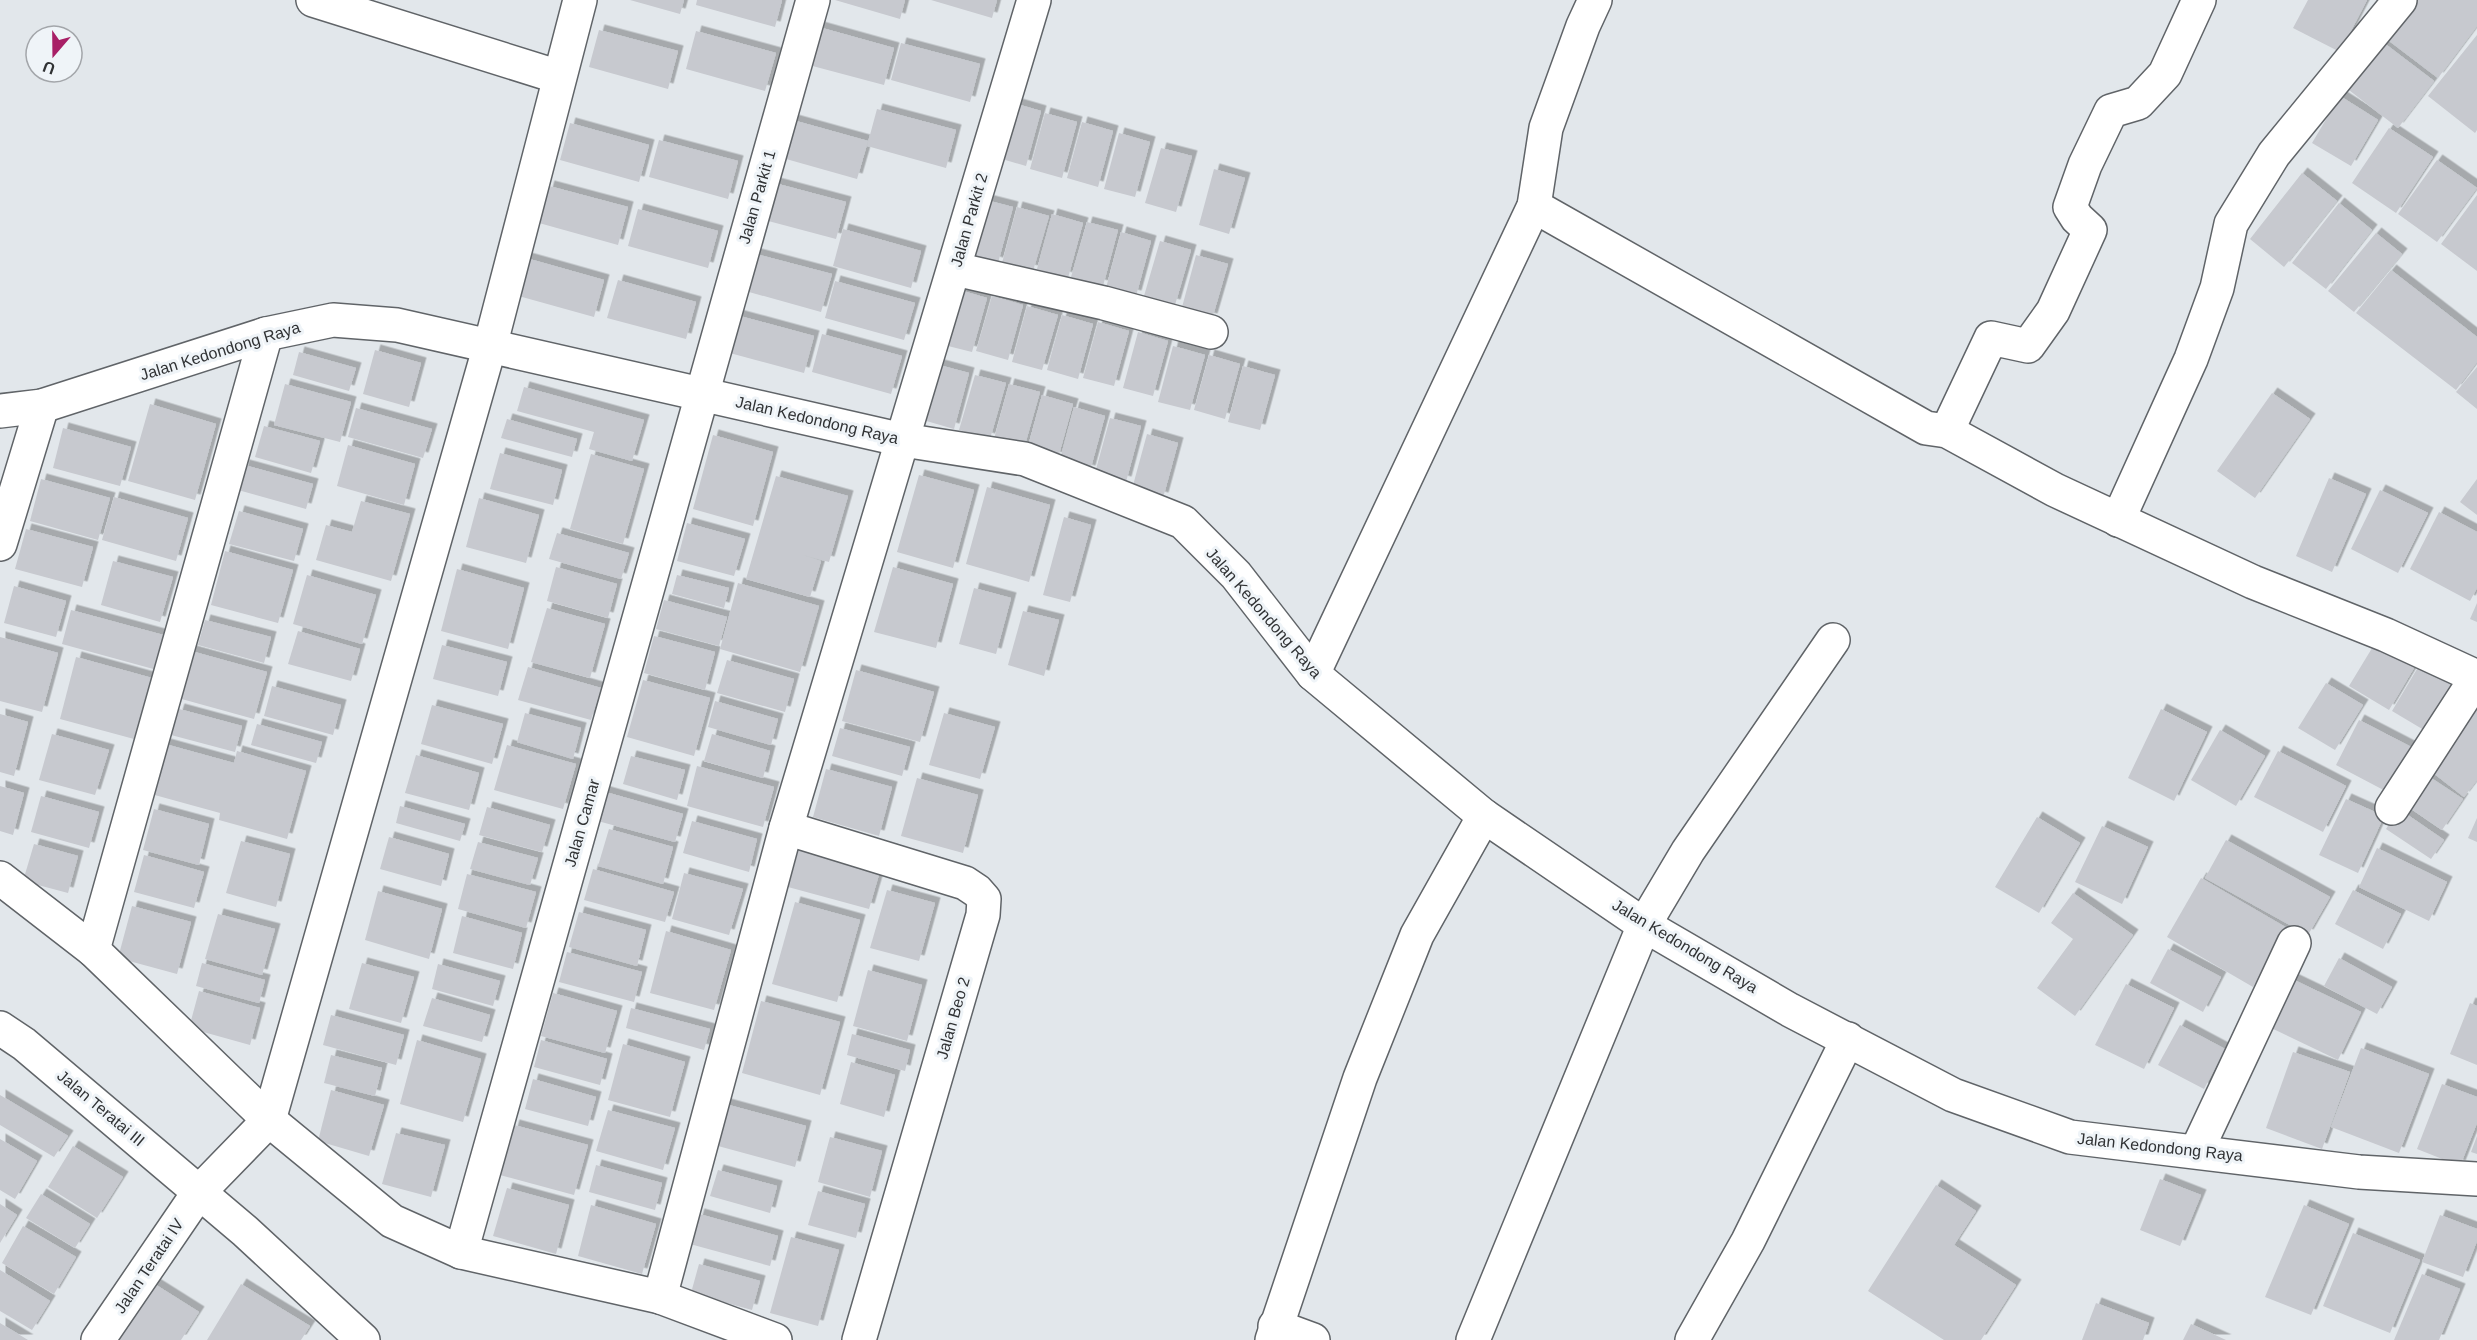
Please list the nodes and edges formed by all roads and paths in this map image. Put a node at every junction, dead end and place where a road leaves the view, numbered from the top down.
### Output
1 (314, 0) edge
2 (580, 0) edge
3 (813, 0) edge
4 (1034, 0) edge
5 (1595, 0) edge
6 (2199, 0) edge
7 (2400, 0) edge
8 (559, 77) junction
9 (1533, 206) junction
10 (955, 269) junction
11 (1211, 332) dead end
12 (266, 334) junction
13 (490, 345) junction
14 (702, 394) junction
15 (42, 406) junction
16 (0, 411) edge
17 (1947, 431) junction
18 (903, 440) junction
19 (2118, 520) junction
20 (0, 544) edge
21 (1833, 640) dead end
22 (1313, 674) junction
23 (2477, 677) edge
24 (2392, 808) dead end
25 (1485, 816) junction
26 (786, 828) junction
27 (0, 878) edge
28 (1644, 926) junction
29 (2294, 943) dead end
30 (93, 950) junction
31 (0, 1028) edge
32 (1848, 1039) junction
33 (269, 1120) junction
34 (2197, 1150) junction
35 (2477, 1179) edge
36 (200, 1192) junction
37 (461, 1252) junction
38 (660, 1297) junction
39 (1274, 1333) edge
40 (358, 1338) edge
41 (98, 1340) edge
42 (775, 1340) edge
43 (859, 1340) edge
44 (1313, 1340) edge
45 (1473, 1340) edge
46 (1692, 1340) edge

1 - 8 street
2 - 8 street
3 - 14 street, Jalan Parkit 1
4 - 10 street, Jalan Parkit 2
5 - 9 street
6 - 17 street
7 - 19 street
8 - 13 street
9 - 17 street
9 - 22 street
10 - 11 street
10 - 18 street, Jalan Parkit 2
12 - 13 street, Jalan Kedondong Raya
12 - 15 street, Jalan Kedondong Raya
12 - 30 street
13 - 14 street, Jalan Kedondong Raya
13 - 33 street
14 - 18 street, Jalan Kedondong Raya
14 - 37 street, Jalan Camar
15 - 16 street, Jalan Kedondong Raya
15 - 20 street
17 - 19 street
18 - 22 street, Jalan Kedondong Raya
18 - 26 street, Jalan Parkit 2
19 - 23 street
21 - 28 street
22 - 25 street, Jalan Kedondong Raya
23 - 24 street
25 - 28 street, Jalan Kedondong Raya
25 - 39 street
26 - 38 street, Jalan Parkit 2
26 - 43 street, Jalan Beo 2
27 - 30 street
28 - 32 street, Jalan Kedondong Raya
28 - 45 street
29 - 34 street
30 - 33 street
31 - 36 street, Jalan Teratai III
32 - 34 street, Jalan Kedondong Raya
32 - 46 street
33 - 36 street, Jalan Teratai IV
33 - 37 street
34 - 35 street, Jalan Kedondong Raya
36 - 40 street, Jalan Teratai III
36 - 41 street, Jalan Teratai IV
37 - 38 street
38 - 42 street
39 - 44 street

